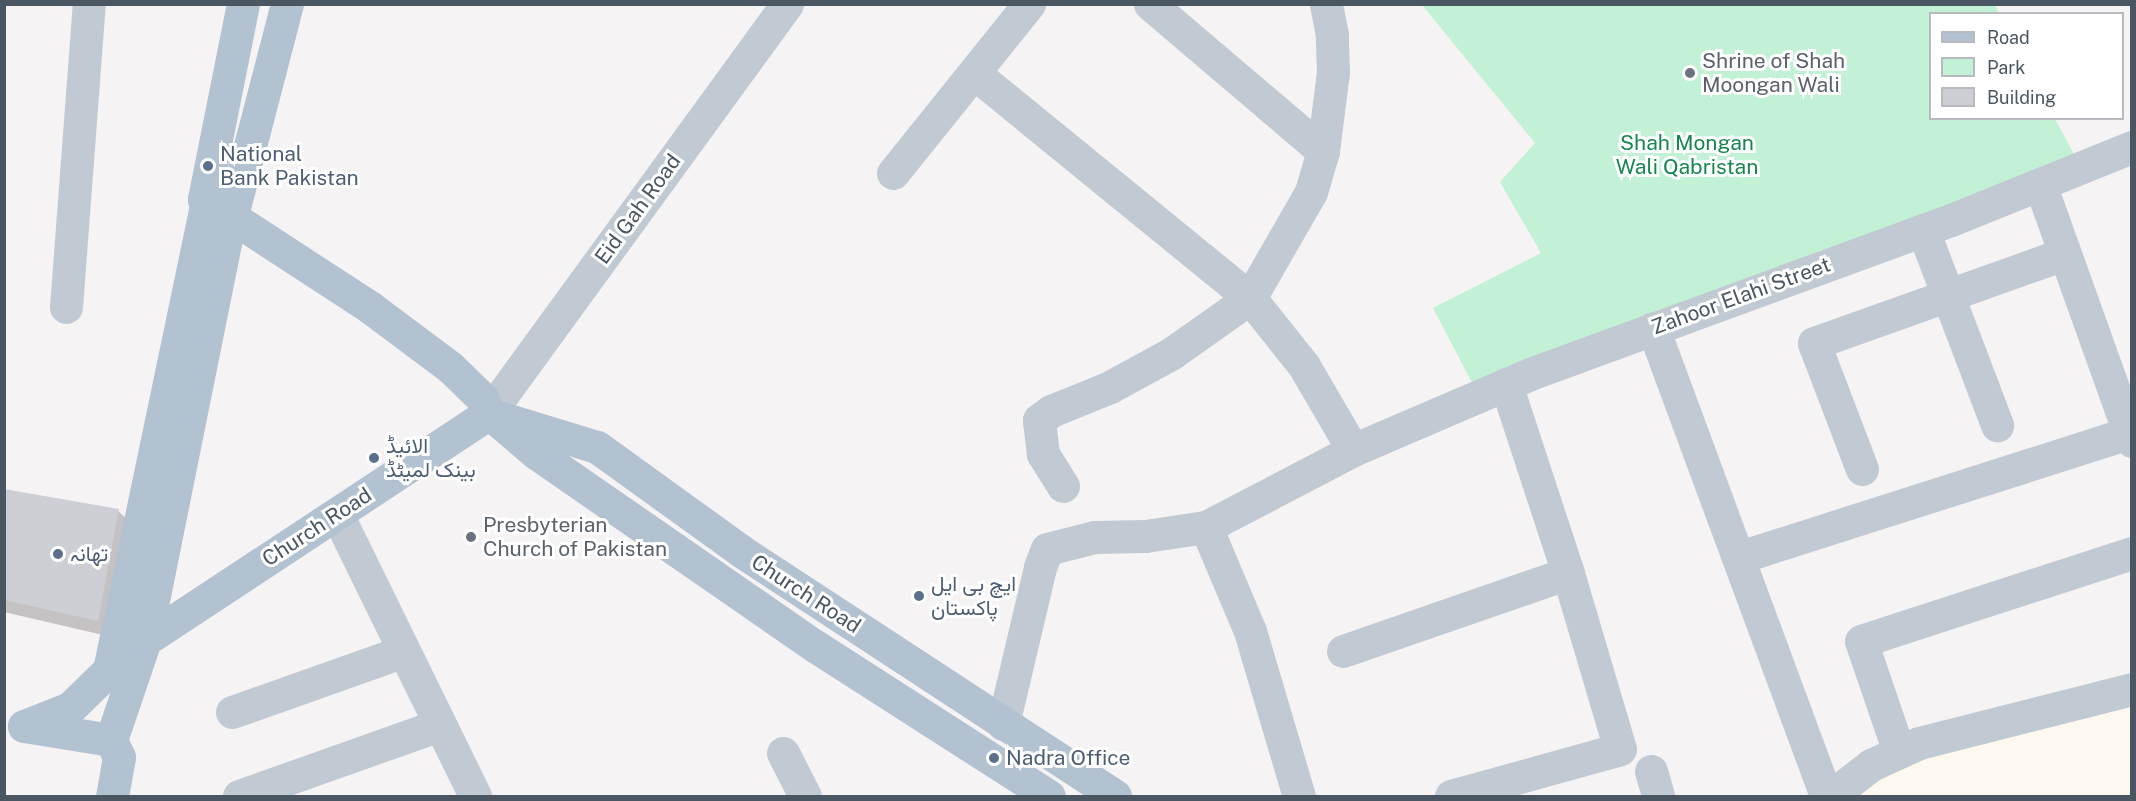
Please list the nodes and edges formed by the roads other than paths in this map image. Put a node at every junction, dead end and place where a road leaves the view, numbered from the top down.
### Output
1 (89, 4) edge
2 (243, 4) edge
3 (287, 4) edge
4 (787, 4) edge
5 (1029, 4) edge
6 (1150, 4) edge
7 (1326, 4) edge
8 (974, 73) junction
9 (2132, 147) edge
10 (1323, 151) junction
11 (892, 173) dead end
12 (2040, 184) junction
13 (204, 199) junction
14 (233, 219) junction
15 (1923, 230) junction
16 (2064, 254) junction
17 (1948, 296) junction
18 (1250, 298) junction
19 (66, 307) dead end
20 (1653, 328) junction
21 (1506, 384) junction
22 (489, 413) junction
23 (1997, 425) dead end
24 (2130, 437) edge
25 (1353, 450) junction
26 (1862, 469) dead end
27 (1063, 486) dead end
28 (337, 514) junction
29 (1206, 527) junction
30 (2132, 553) edge
31 (1740, 557) junction
32 (1568, 573) junction
33 (145, 640) junction
34 (404, 651) junction
35 (1343, 651) dead end
36 (2132, 689) edge
37 (232, 712) dead end
38 (14, 724) edge
39 (1003, 724) junction
40 (440, 725) junction
41 (111, 740) junction
42 (1899, 752) junction
43 (783, 753) dead end
44 (112, 796) edge
45 (239, 796) edge
46 (475, 796) edge
47 (805, 796) edge
48 (1049, 796) edge
49 (1115, 796) edge
50 (1299, 796) edge
51 (1451, 796) edge
52 (1828, 796) edge

1 - 19 street
2 - 13 main road
3 - 14 main road
4 - 22 street, Eid Gah Road
5 - 8 street
6 - 10 street
7 - 10 street
8 - 11 street
8 - 18 street
9 - 12 street, Zahoor Elahi Street
10 - 18 street
12 - 15 street, Zahoor Elahi Street
12 - 16 street
13 - 14 main road, Church Road
13 - 38 main road
14 - 22 main road, Church Road
14 - 33 main road
15 - 17 street
15 - 20 street, Zahoor Elahi Street
16 - 17 street
16 - 24 street
17 - 23 street
17 - 26 street
18 - 25 street
18 - 27 street
20 - 21 street, Zahoor Elahi Street
20 - 31 street
21 - 25 street, Zahoor Elahi Street
21 - 32 street
22 - 28 main road, Church Road
22 - 39 main road, Church Road
22 - 48 main road, Church Road
24 - 31 street
25 - 29 street, Zahoor Elahi Street
28 - 33 main road, Church Road
28 - 34 street
29 - 39 street, Zahoor Elahi Street
29 - 50 street
30 - 42 street
31 - 52 street
32 - 35 street
32 - 51 street
33 - 41 main road
34 - 37 street
34 - 40 street
36 - 42 street
38 - 41 main road
39 - 49 main road, Church Road
40 - 45 street
40 - 46 street
41 - 44 main road
42 - 52 street
43 - 47 street

